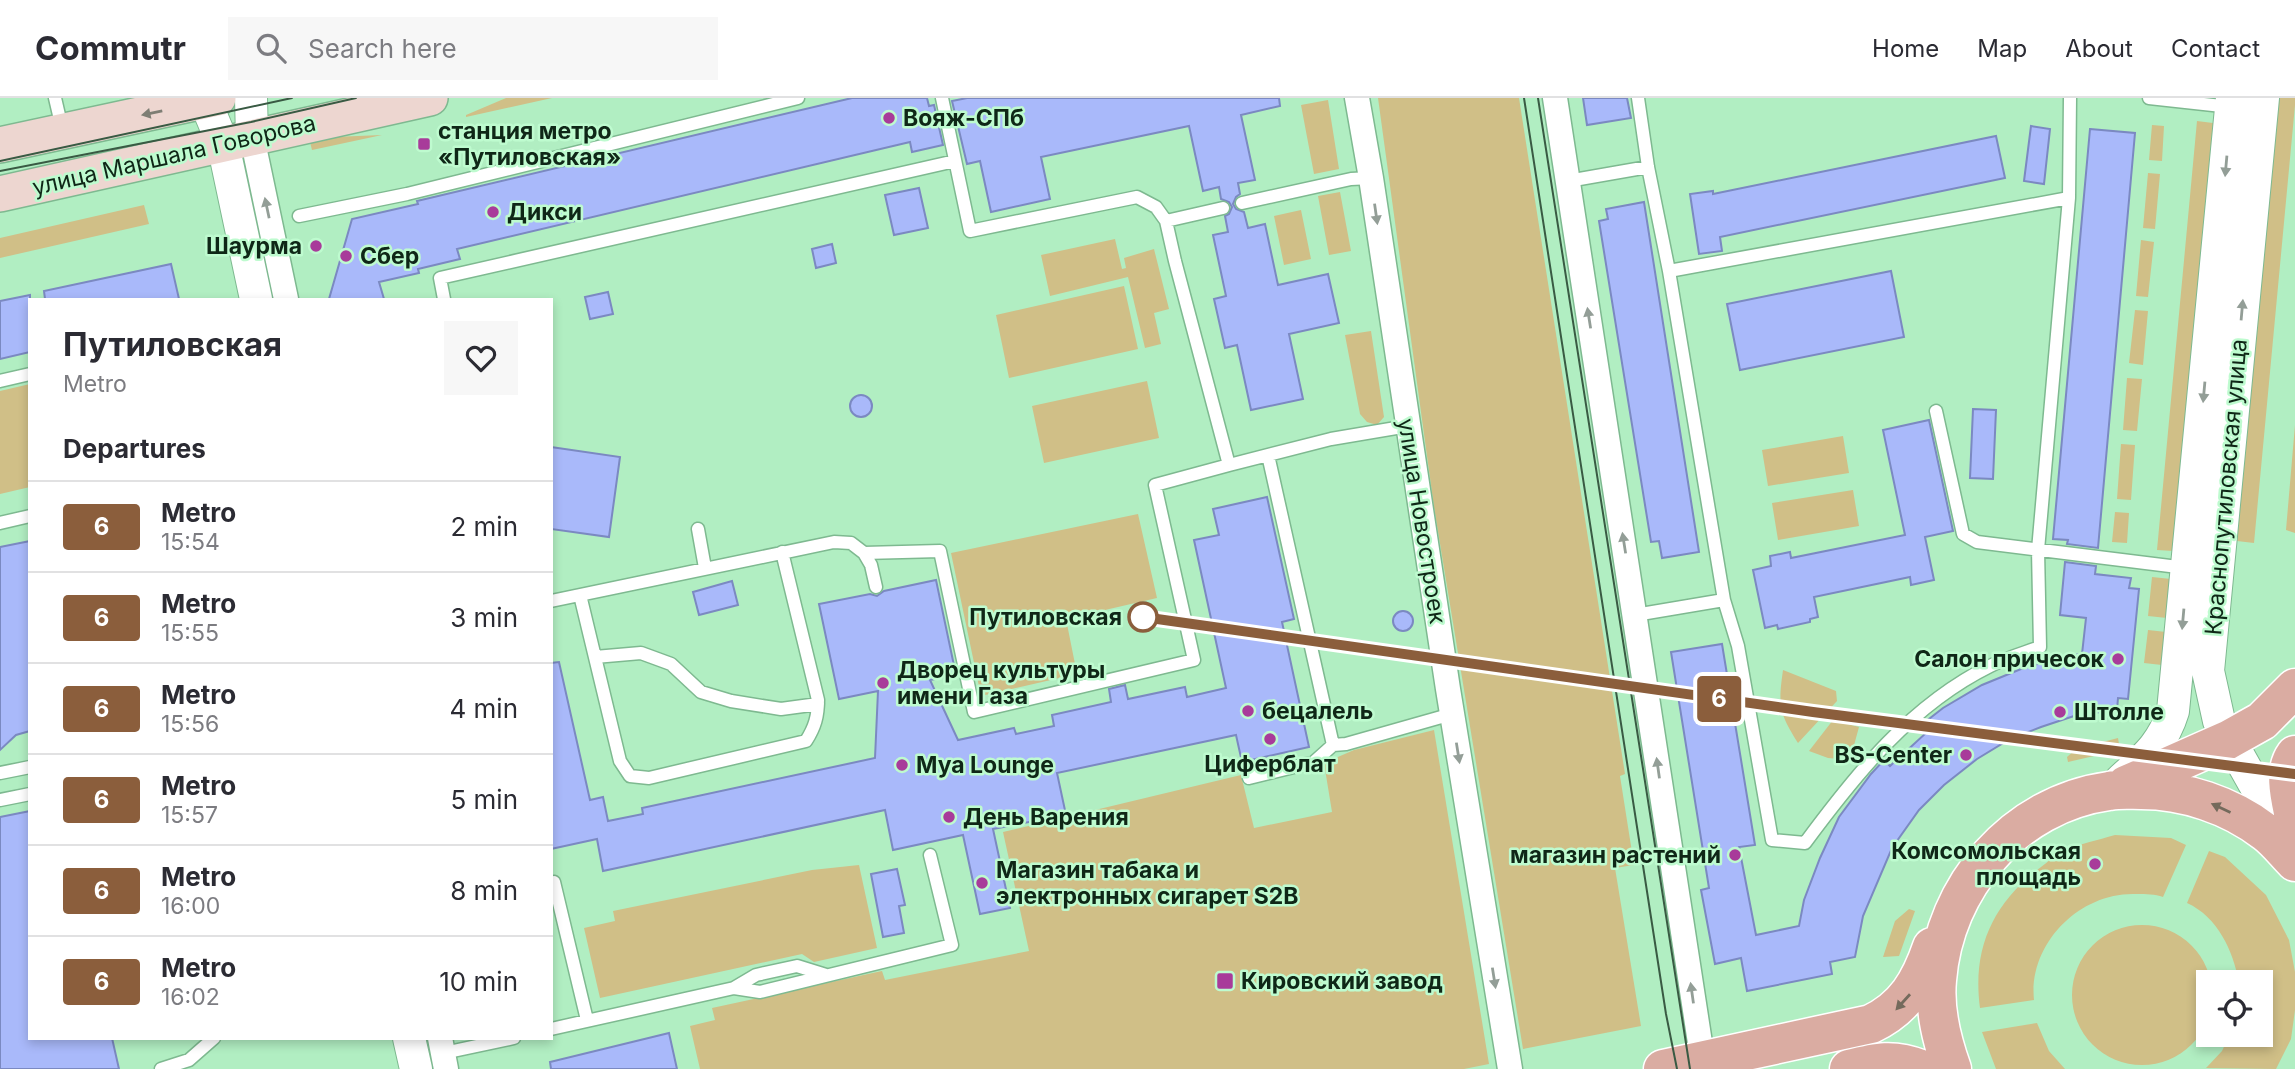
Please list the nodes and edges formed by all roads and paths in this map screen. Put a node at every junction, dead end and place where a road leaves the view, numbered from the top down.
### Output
1 (55, 98) edge
2 (251, 98) edge
3 (430, 98) edge
4 (798, 98) edge
5 (942, 98) edge
6 (1357, 98) edge
7 (1555, 98) edge
8 (1638, 98) edge
9 (2070, 98) edge
10 (2149, 98) edge
11 (2263, 98) edge
12 (210, 99) edge
13 (2232, 103) edge
14 (62, 132) junction
15 (237, 140) junction
16 (0, 145) edge
17 (955, 161) junction
18 (1648, 167) junction
19 (1371, 178) junction
20 (1568, 181) junction
21 (0, 194) edge
22 (2069, 198) junction
23 (1242, 203) dead end
24 (1223, 208) dead end
25 (299, 216) dead end
26 (1167, 221) junction
27 (1669, 271) junction
28 (256, 298) edge
29 (286, 298) edge
30 (444, 298) edge
31 (28, 374) edge
32 (0, 381) edge
33 (1936, 411) dead end
34 (1408, 426) junction
35 (1268, 455) junction
36 (1229, 465) junction
37 (28, 516) edge
38 (0, 523) edge
39 (698, 528) dead end
40 (2038, 550) junction
41 (782, 552) junction
42 (864, 553) junction
43 (705, 568) junction
44 (2187, 569) junction
45 (876, 587) dead end
46 (580, 595) junction
47 (1724, 600) junction
48 (553, 601) edge
49 (1635, 615) junction
50 (595, 657) junction
51 (2295, 688) edge
52 (818, 704) junction
53 (1452, 714) junction
54 (2228, 740) junction
55 (1334, 745) junction
56 (2295, 755) edge
57 (28, 767) edge
58 (0, 773) edge
59 (1249, 778) dead end
60 (2110, 791) junction
61 (28, 794) edge
62 (0, 800) edge
63 (2295, 822) edge
64 (930, 855) dead end
65 (2295, 856) edge
66 (2295, 862) edge
67 (554, 882) dead end
68 (1949, 922) junction
69 (587, 1020) junction
70 (553, 1028) edge
71 (212, 1040) edge
72 (503, 1040) edge
73 (428, 1054) edge
74 (1704, 1065) edge
75 (161, 1069) edge
76 (1510, 1069) edge
77 (1662, 1069) edge
78 (1849, 1069) edge
79 (1921, 1069) edge
80 (1952, 1069) edge

1 - 14 lane
2 - 15 street
3 - 15 main road, улица Маршала Говорова
4 - 25 lane
5 - 17 lane
6 - 19 street, улица Новостроек
7 - 20 street
8 - 18 lane
9 - 22 lane
10 - 13 lane
54 -> 11 street, Краснопутиловская улица
12 -> 14 main road, улица Маршала Говорова
12 - 15 street
13 -> 44 street, Краснопутиловская улица
14 - 16 main road, улица Маршала Говорова
15 - 21 main road, улица Маршала Говорова
15 - 28 street
29 -> 15 street
17 - 26 lane
17 - 30 lane
18 - 20 lane
18 - 27 lane
19 - 23 lane
19 -> 34 street, улица Новостроек
49 -> 20 street
22 - 27 lane
22 - 40 lane
24 - 26 lane
26 - 36 lane
27 - 47 lane
31 - 32 lane
33 - 40 lane
34 - 35 lane
34 - 53 street, улица Новостроек
35 - 36 lane
35 - 55 lane
36 - 42 lane
37 - 38 lane
39 - 43 lane
40 - 44 lane
40 - 47 lane
41 - 42 lane
41 - 43 lane
41 - 52 lane
42 - 45 lane
43 - 46 lane
44 -> 60 street, Краснопутиловская улица
46 - 48 lane
46 - 50 lane
47 - 49 lane
74 -> 49 street
50 - 52 lane
50 - 52 lane
51 - 54 main road
53 - 55 lane
53 -> 76 street, улица Новостроек
54 - 60 main road
54 - 65 street, Краснопутиловская улица
55 - 59 lane
56 - 63 main road
57 - 58 lane
66 -> 60 main road
60 - 68 main road
61 - 62 lane
64 - 69 lane
67 - 69 lane
68 -> 74 main road
68 - 80 main road
69 - 70 lane
71 - 75 lane
72 - 73 lane
74 - 77 main road
78 - 79 main road

